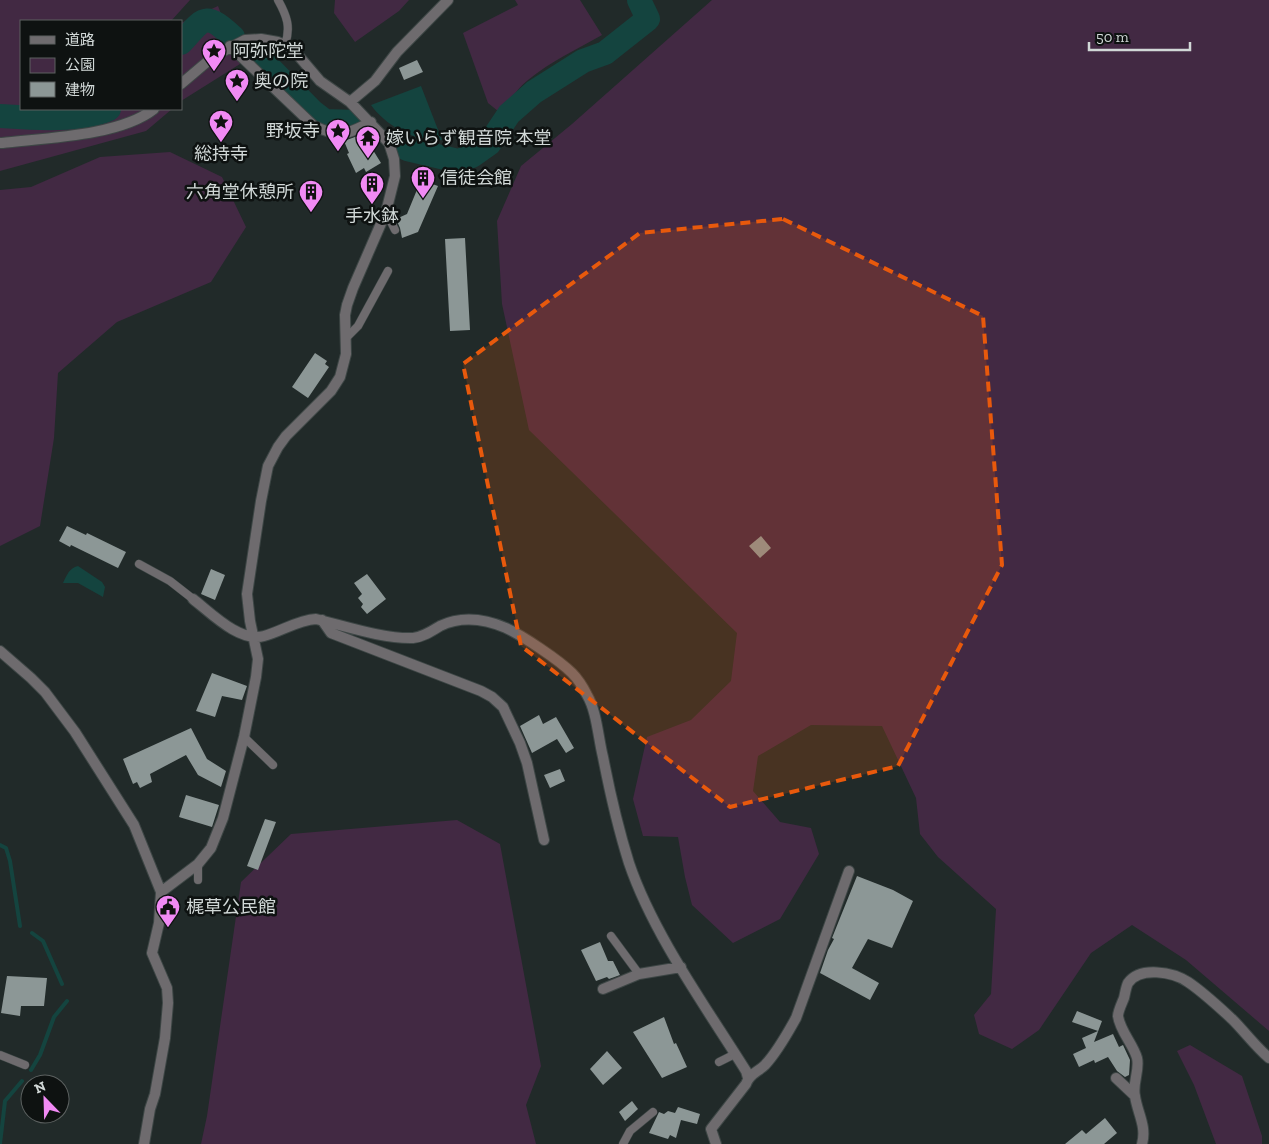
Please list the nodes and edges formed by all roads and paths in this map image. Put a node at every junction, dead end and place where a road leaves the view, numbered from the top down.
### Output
1 (278, 0) edge
2 (448, 0) edge
3 (285, 45) junction
4 (230, 46) junction
5 (182, 83) edge
6 (350, 102) junction
7 (153, 110) edge
8 (371, 122) junction
9 (1, 143) edge
10 (386, 212) junction
11 (395, 230) dead end
12 (388, 271) dead end
13 (347, 337) junction
14 (139, 564) dead end
15 (193, 599) joint
16 (322, 620) junction
17 (253, 638) junction
18 (0, 651) edge
19 (244, 737) junction
20 (273, 765) dead end
21 (544, 840) dead end
22 (198, 864) junction
23 (849, 871) dead end
24 (198, 880) dead end
25 (161, 892) junction
26 (611, 936) dead end
27 (681, 967) junction
28 (639, 974) junction
29 (603, 989) dead end
30 (735, 1054) junction
31 (0, 1055) edge
32 (1269, 1058) edge
33 (719, 1062) dead end
34 (25, 1065) dead end
35 (748, 1078) junction
36 (1116, 1078) dead end
37 (1134, 1094) junction
38 (652, 1112) dead end
39 (144, 1144) edge
40 (623, 1144) edge
41 (716, 1144) edge
42 (1142, 1144) edge

1 - 3 lane
2 - 6 street
3 - 4 street
3 - 6 street
4 - 5 street
4 - 8 street
6 - 8 street
7 - 9 street
8 - 10 street
10 - 11 lane
10 - 13 street
12 - 13 lane
13 - 17 street
14 - 15 lane
15 - 17 street
16 - 17 street
16 - 21 street
16 - 27 street
17 - 19 street
18 - 25 street
19 - 20 lane
19 - 22 street
22 - 24 lane
22 - 25 street
23 - 35 street
25 - 39 street
26 - 28 lane
27 - 28 street
27 - 30 street
28 - 29 street
30 - 33 lane
30 - 35 street
31 - 34 lane
32 - 37 street
35 - 41 street
36 - 37 street
37 - 42 street
38 - 40 lane

